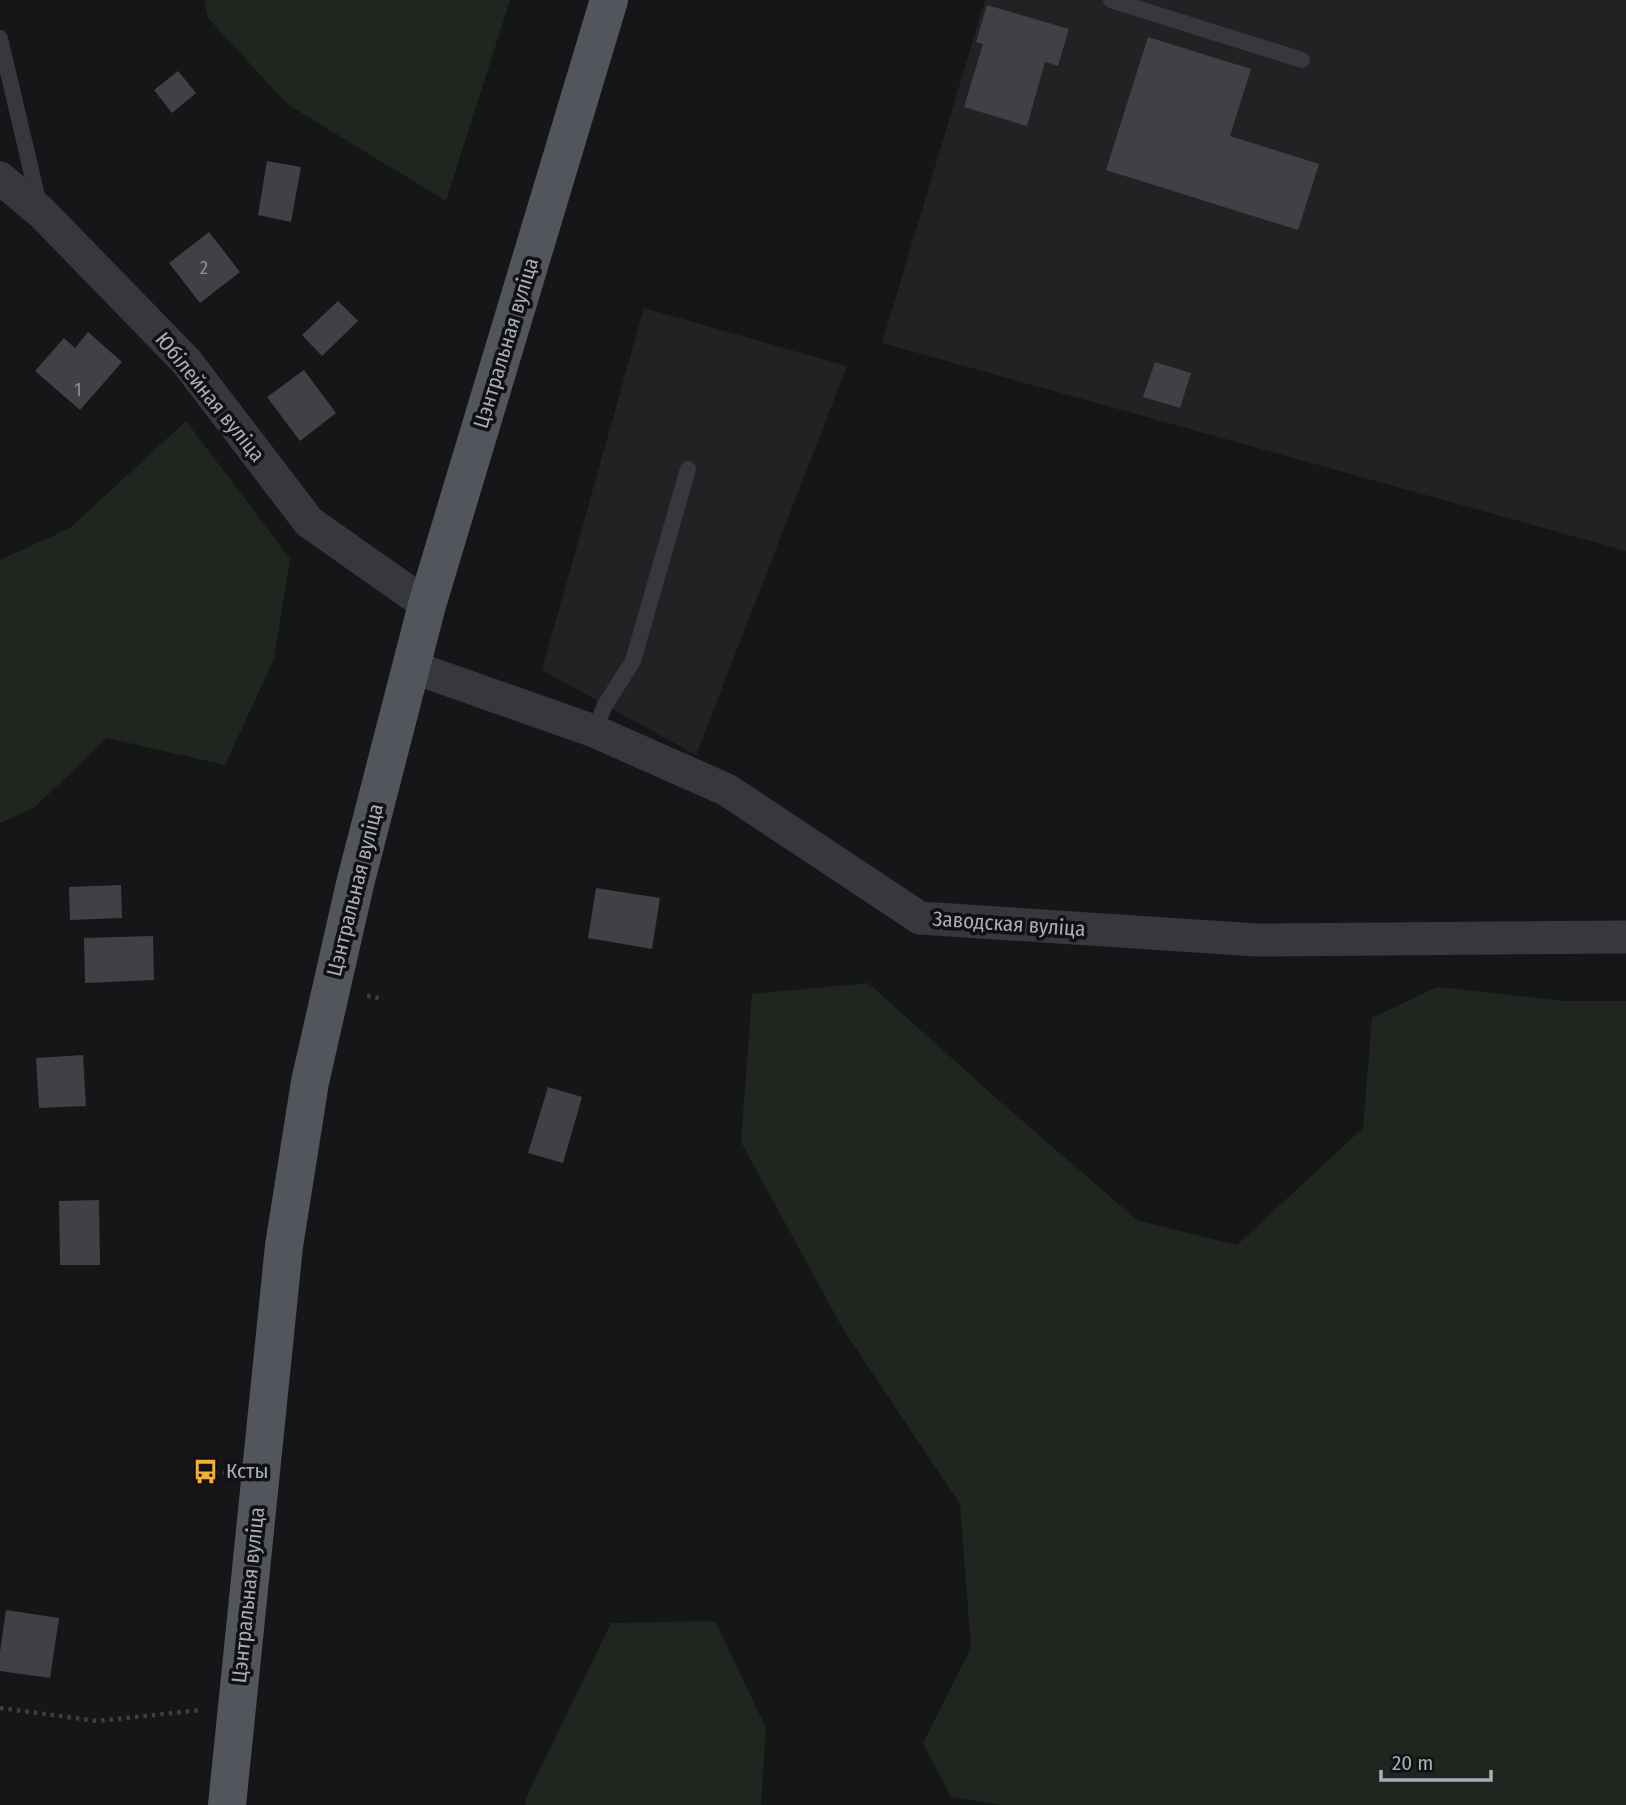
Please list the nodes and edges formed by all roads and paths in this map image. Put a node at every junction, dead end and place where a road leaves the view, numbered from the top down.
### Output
1 (609, 0) edge
2 (1111, 0) edge
3 (0, 38) edge
4 (1301, 60) dead end
5 (0, 178) edge
6 (41, 213) junction
7 (688, 470) dead end
8 (427, 605) junction
9 (412, 667) junction
10 (594, 731) junction
11 (1626, 937) edge
12 (237, 1706) junction
13 (0, 1708) edge
14 (227, 1805) edge

1 - 8 main road, Цэнтральная вуліца
2 - 4 lane
3 - 6 lane
5 - 6 street, Юбілейная вуліца
6 - 8 street, Юбілейная вуліца
7 - 10 lane
8 - 9 main road, Цэнтральная вуліца
9 - 10 street, Заводская вуліца
9 - 12 main road, Цэнтральная вуліца
10 - 11 street, Заводская вуліца
12 - 13 path
12 - 14 main road, Цэнтральная вуліца

